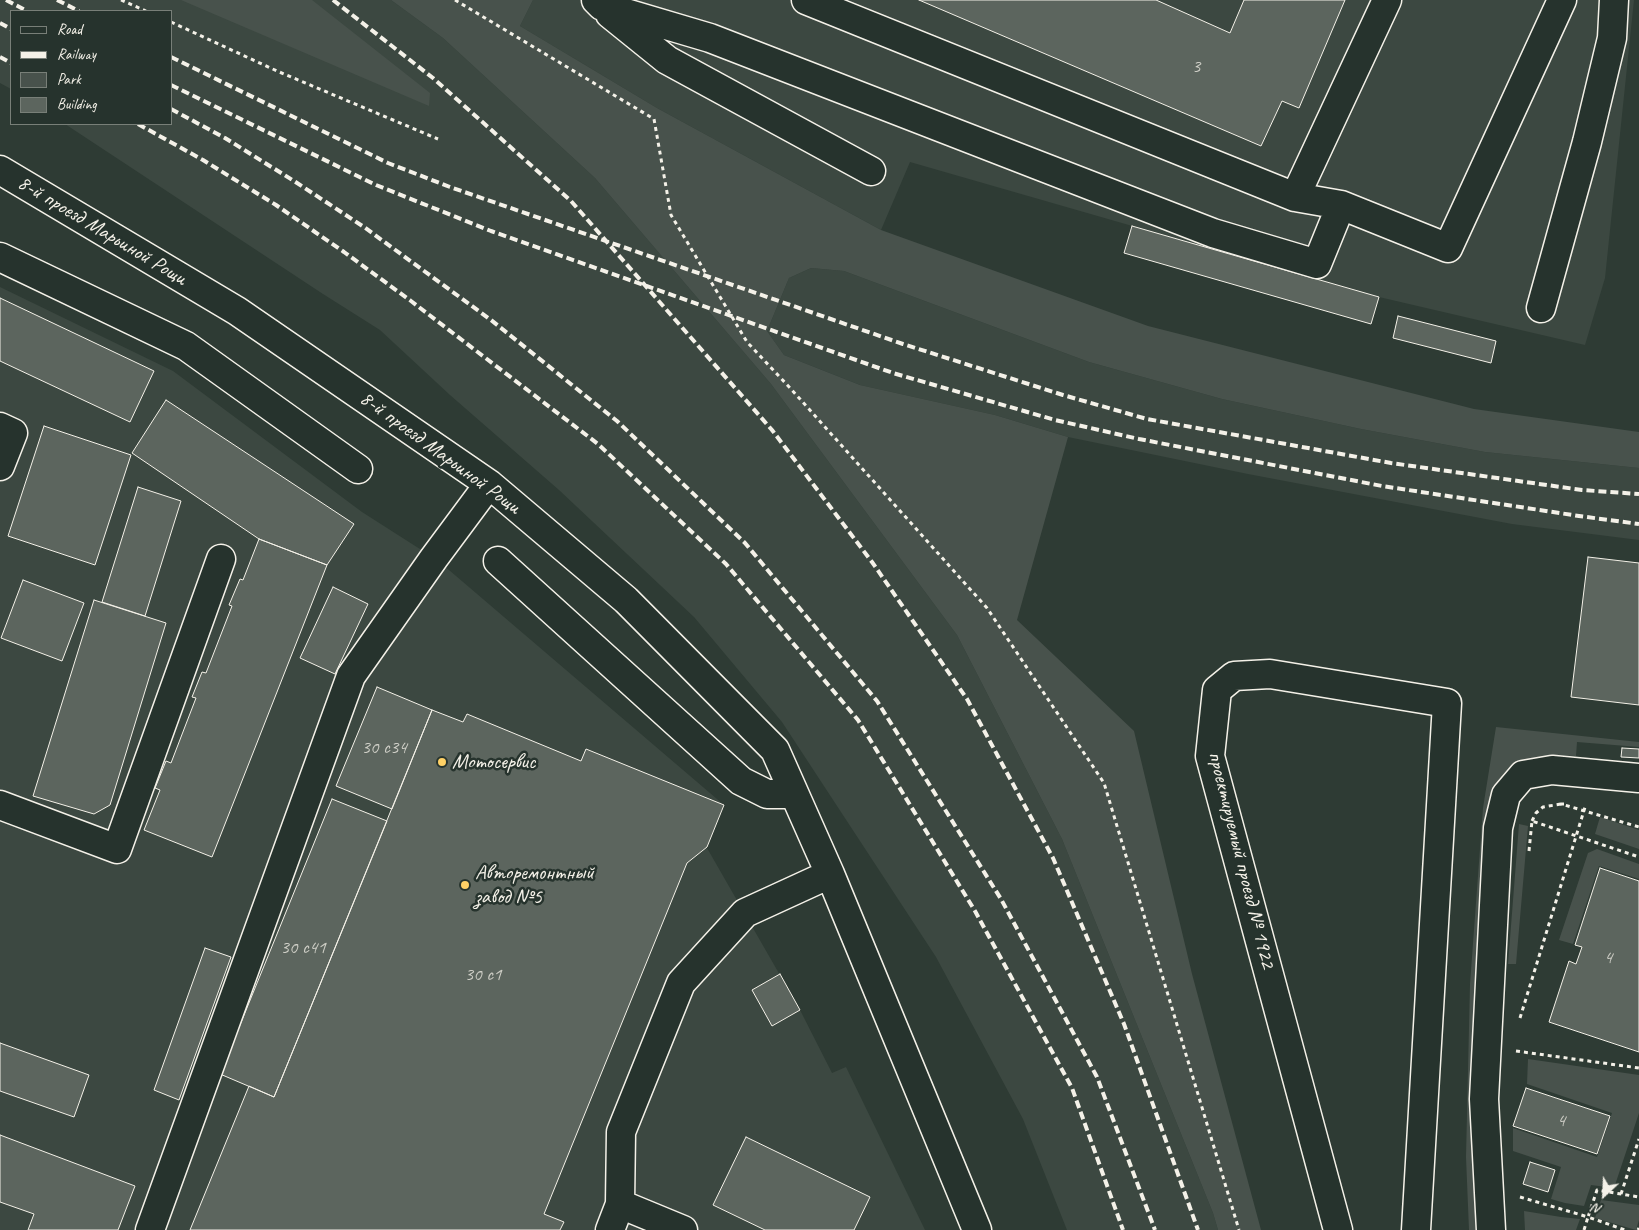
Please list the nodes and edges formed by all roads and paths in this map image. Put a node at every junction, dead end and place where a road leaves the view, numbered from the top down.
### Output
1 (121, 0) edge
2 (455, 0) edge
3 (806, 0) edge
4 (1387, 0) edge
5 (1562, 0) edge
6 (1614, 0) edge
7 (599, 3) edge
8 (144, 10) edge
9 (172, 22) edge
10 (438, 139) dead end
11 (0, 170) edge
12 (871, 171) dead end
13 (1295, 197) junction
14 (1341, 205) junction
15 (0, 257) edge
16 (1541, 308) dead end
17 (0, 427) edge
18 (0, 466) edge
19 (358, 470) dead end
20 (489, 484) junction
21 (221, 559) dead end
22 (498, 561) dead end
23 (1639, 778) edge
24 (794, 794) junction
25 (1561, 804) junction
26 (1586, 804) junction
27 (1595, 804) dead end
28 (0, 805) edge
29 (1584, 810) junction
30 (1532, 822) junction
31 (1639, 828) edge
32 (1577, 836) junction
33 (1529, 851) dead end
34 (1639, 857) edge
35 (830, 874) junction
36 (1519, 1022) dead end
37 (1510, 1050) dead end
38 (1639, 1068) edge
39 (1639, 1139) edge
40 (1621, 1194) junction
41 (1515, 1196) dead end
42 (1639, 1197) edge
43 (620, 1204) junction
44 (1588, 1217) junction
45 (150, 1230) edge
46 (610, 1230) edge
47 (683, 1230) edge
48 (977, 1230) edge
49 (1239, 1230) edge
50 (1338, 1230) edge
51 (1416, 1230) edge
52 (1491, 1230) edge
53 (1584, 1230) edge
54 (1625, 1230) edge

1 - 8 path
2 - 49 path
3 - 13 street
4 - 13 street
5 - 14 street
6 - 16 street
7 - 12 street
7 - 14 street
9 - 10 path
11 - 20 street, 8-й проезд Марьиной Рощи
13 - 14 street
15 - 19 street
17 - 18 street
20 - 24 street, 8-й проезд Марьиной Рощи
20 - 45 street
21 - 28 street
22 - 24 street
23 - 52 street
24 - 35 street, 8-й проезд Марьиной Рощи
25 - 26 path
25 - 29 path
25 - 30 path
26 - 27 path
26 - 29 path
29 - 31 path
29 - 32 path
30 - 32 path
30 - 33 path
32 - 34 path
32 - 36 path
35 - 43 street
35 - 48 street, 8-й проезд Марьиной Рощи
37 - 38 path
39 - 40 path
40 - 42 path
40 - 44 path
41 - 44 path
43 - 46 street
43 - 47 street
44 - 53 path
44 - 54 path
50 - 51 street, проектируемый проезд № 1922

